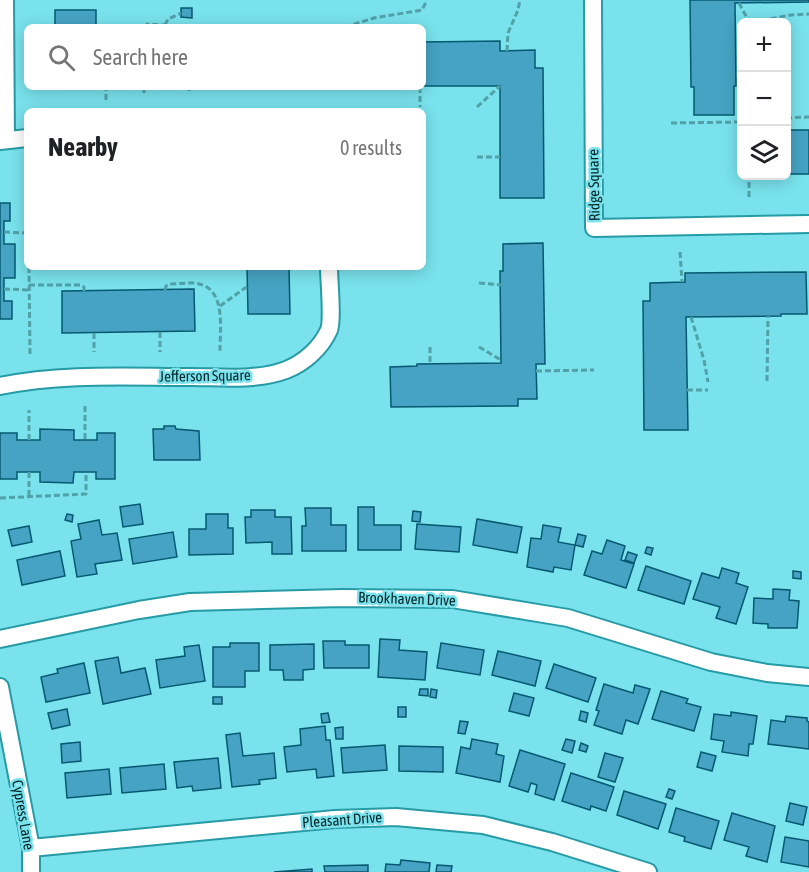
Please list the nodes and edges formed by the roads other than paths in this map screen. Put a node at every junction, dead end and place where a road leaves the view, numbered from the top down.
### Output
1 (5, 0) edge
2 (593, 0) edge
3 (24, 138) edge
4 (3, 141) edge
5 (809, 224) edge
6 (329, 270) edge
7 (0, 386) edge
8 (0, 639) edge
9 (809, 677) edge
10 (0, 687) edge
11 (31, 848) junction
12 (31, 872) edge
13 (648, 872) edge

1 - 4 street
2 - 5 street, Ridge Square
3 - 4 street
6 - 7 street, Jefferson Square
8 - 9 street, Brookhaven Drive
10 - 11 street, Cypress Lane
11 - 12 street, Cypress Lane
11 - 13 street, Pleasant Drive

